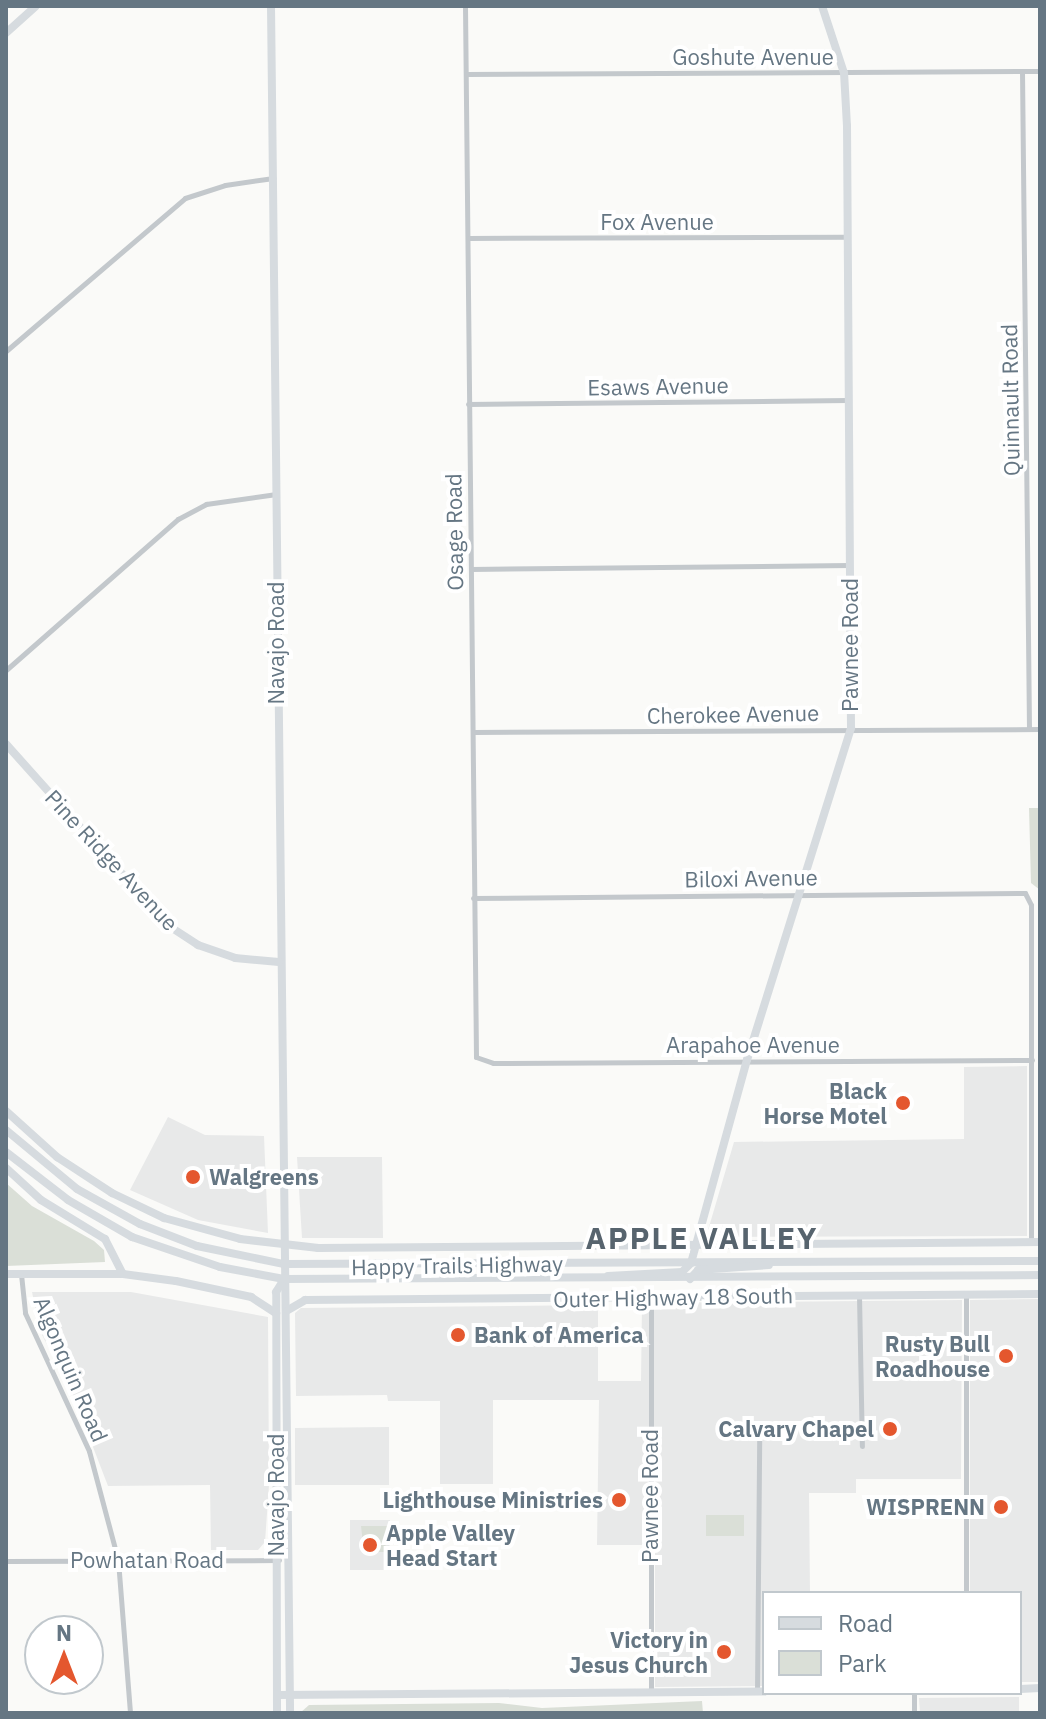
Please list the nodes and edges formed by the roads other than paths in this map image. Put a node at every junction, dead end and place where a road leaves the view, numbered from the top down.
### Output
1 (36, 6) edge
2 (271, 6) edge
3 (465, 6) edge
4 (822, 6) edge
5 (6, 33) edge
6 (1022, 71) junction
7 (1040, 71) edge
8 (844, 73) junction
9 (466, 74) junction
10 (273, 178) junction
11 (847, 237) junction
12 (468, 238) junction
13 (6, 351) edge
14 (848, 400) junction
15 (468, 404) junction
16 (276, 494) junction
17 (850, 565) junction
18 (471, 569) junction
19 (6, 670) edge
20 (851, 728) junction
21 (1029, 728) junction
22 (1040, 729) edge
23 (474, 732) junction
24 (6, 744) edge
25 (800, 894) junction
26 (473, 898) junction
27 (279, 962) junction
28 (476, 1057) joint
29 (747, 1060) junction
30 (1032, 1060) junction
31 (6, 1111) edge
32 (6, 1130) edge
33 (6, 1152) edge
34 (6, 1168) edge
35 (1036, 1242) edge
36 (693, 1244) junction
37 (283, 1245) junction
38 (1040, 1261) edge
39 (691, 1263) junction
40 (773, 1263) junction
41 (284, 1264) junction
42 (6, 1274) edge
43 (21, 1274) junction
44 (123, 1274) junction
45 (1040, 1275) edge
46 (284, 1279) junction
47 (600, 1279) junction
48 (690, 1279) junction
49 (276, 1292) junction
50 (288, 1292) junction
51 (1040, 1294) edge
52 (859, 1295) junction
53 (966, 1295) junction
54 (251, 1297) junction
55 (690, 1297) junction
56 (651, 1298) junction
57 (305, 1300) junction
58 (288, 1311) junction
59 (276, 1313) junction
60 (759, 1440) dead end
61 (862, 1446) dead end
62 (288, 1559) junction
63 (118, 1560) junction
64 (277, 1560) junction
65 (6, 1561) edge
66 (966, 1591) edge
67 (760, 1692) edge
68 (651, 1694) junction
69 (277, 1695) junction
70 (290, 1695) junction
71 (130, 1713) edge
72 (277, 1713) edge
73 (290, 1713) edge

1 - 5 main road
2 - 10 main road, Navajo Road
3 - 9 street, Osage Road
4 - 8 main road, Pawnee Road
6 - 7 street, Goshute Avenue
6 - 8 street, Goshute Avenue
6 - 21 street, Quinnault Road
8 - 9 street, Goshute Avenue
8 - 11 main road, Pawnee Road
9 - 12 street, Osage Road
10 - 13 street
10 - 16 main road, Navajo Road
11 - 12 street, Fox Avenue
11 - 14 main road, Pawnee Road
12 - 15 street, Osage Road
14 - 15 street, Esaws Avenue
14 - 17 main road, Pawnee Road
15 - 18 street, Osage Road
16 - 19 street
16 - 27 main road, Navajo Road
17 - 18 street
17 - 20 main road, Pawnee Road
18 - 23 street, Osage Road
20 - 21 street, Cherokee Avenue
20 - 23 street, Cherokee Avenue
20 - 25 main road, Pawnee Road
21 - 22 street, Cherokee Avenue
23 - 26 street, Osage Road
24 - 27 main road, Pine Ridge Avenue
25 - 26 street, Biloxi Avenue
25 - 29 main road, Pawnee Road
25 - 30 street, Biloxi Avenue
26 - 28 street, Osage Road
27 - 37 main road, Navajo Road
28 - 29 street, Arapahoe Avenue
29 - 30 street, Arapahoe Avenue
29 - 36 main road, Pawnee Road
30 - 35 street
31 - 37 main road
32 - 41 main road, Happy Trails Highway
33 - 46 main road, Happy Trails Highway
34 - 44 main road
35 - 36 main road
36 - 37 main road
36 - 39 main road, Pawnee Road
37 - 41 main road, Navajo Road
38 - 40 main road, Happy Trails Highway
39 - 40 main road, Happy Trails Highway
39 - 41 main road, Happy Trails Highway
39 - 47 main road
40 - 48 main road
41 - 46 main road, Navajo Road
42 - 43 main road
43 - 44 main road
43 - 63 street, Algonquin Road
44 - 54 main road
45 - 48 main road, Happy Trails Highway
46 - 47 main road, Happy Trails Highway
46 - 49 main road
46 - 50 main road, Navajo Road
47 - 48 main road, Happy Trails Highway
48 - 55 main road
49 - 54 main road
49 - 59 main road, Navajo Road
50 - 57 main road
50 - 58 main road, Navajo Road
51 - 53 main road, Outer Highway 18 South
52 - 53 main road, Outer Highway 18 South
52 - 55 main road, Outer Highway 18 South
52 - 61 street
53 - 66 street
54 - 59 main road
55 - 56 main road, Outer Highway 18 South
56 - 57 main road, Outer Highway 18 South
56 - 68 street, Pawnee Road
57 - 58 main road
58 - 62 main road, Navajo Road
59 - 64 main road, Navajo Road
60 - 67 street
62 - 64 street, Powhatan Road
62 - 70 main road, Navajo Road
63 - 64 street, Powhatan Road
63 - 65 street, Powhatan Road
63 - 71 street, Algonquin Road
64 - 69 main road, Navajo Road
67 - 68 main road
68 - 70 main road
69 - 70 main road
69 - 72 main road, Navajo Road
70 - 73 main road, Navajo Road

